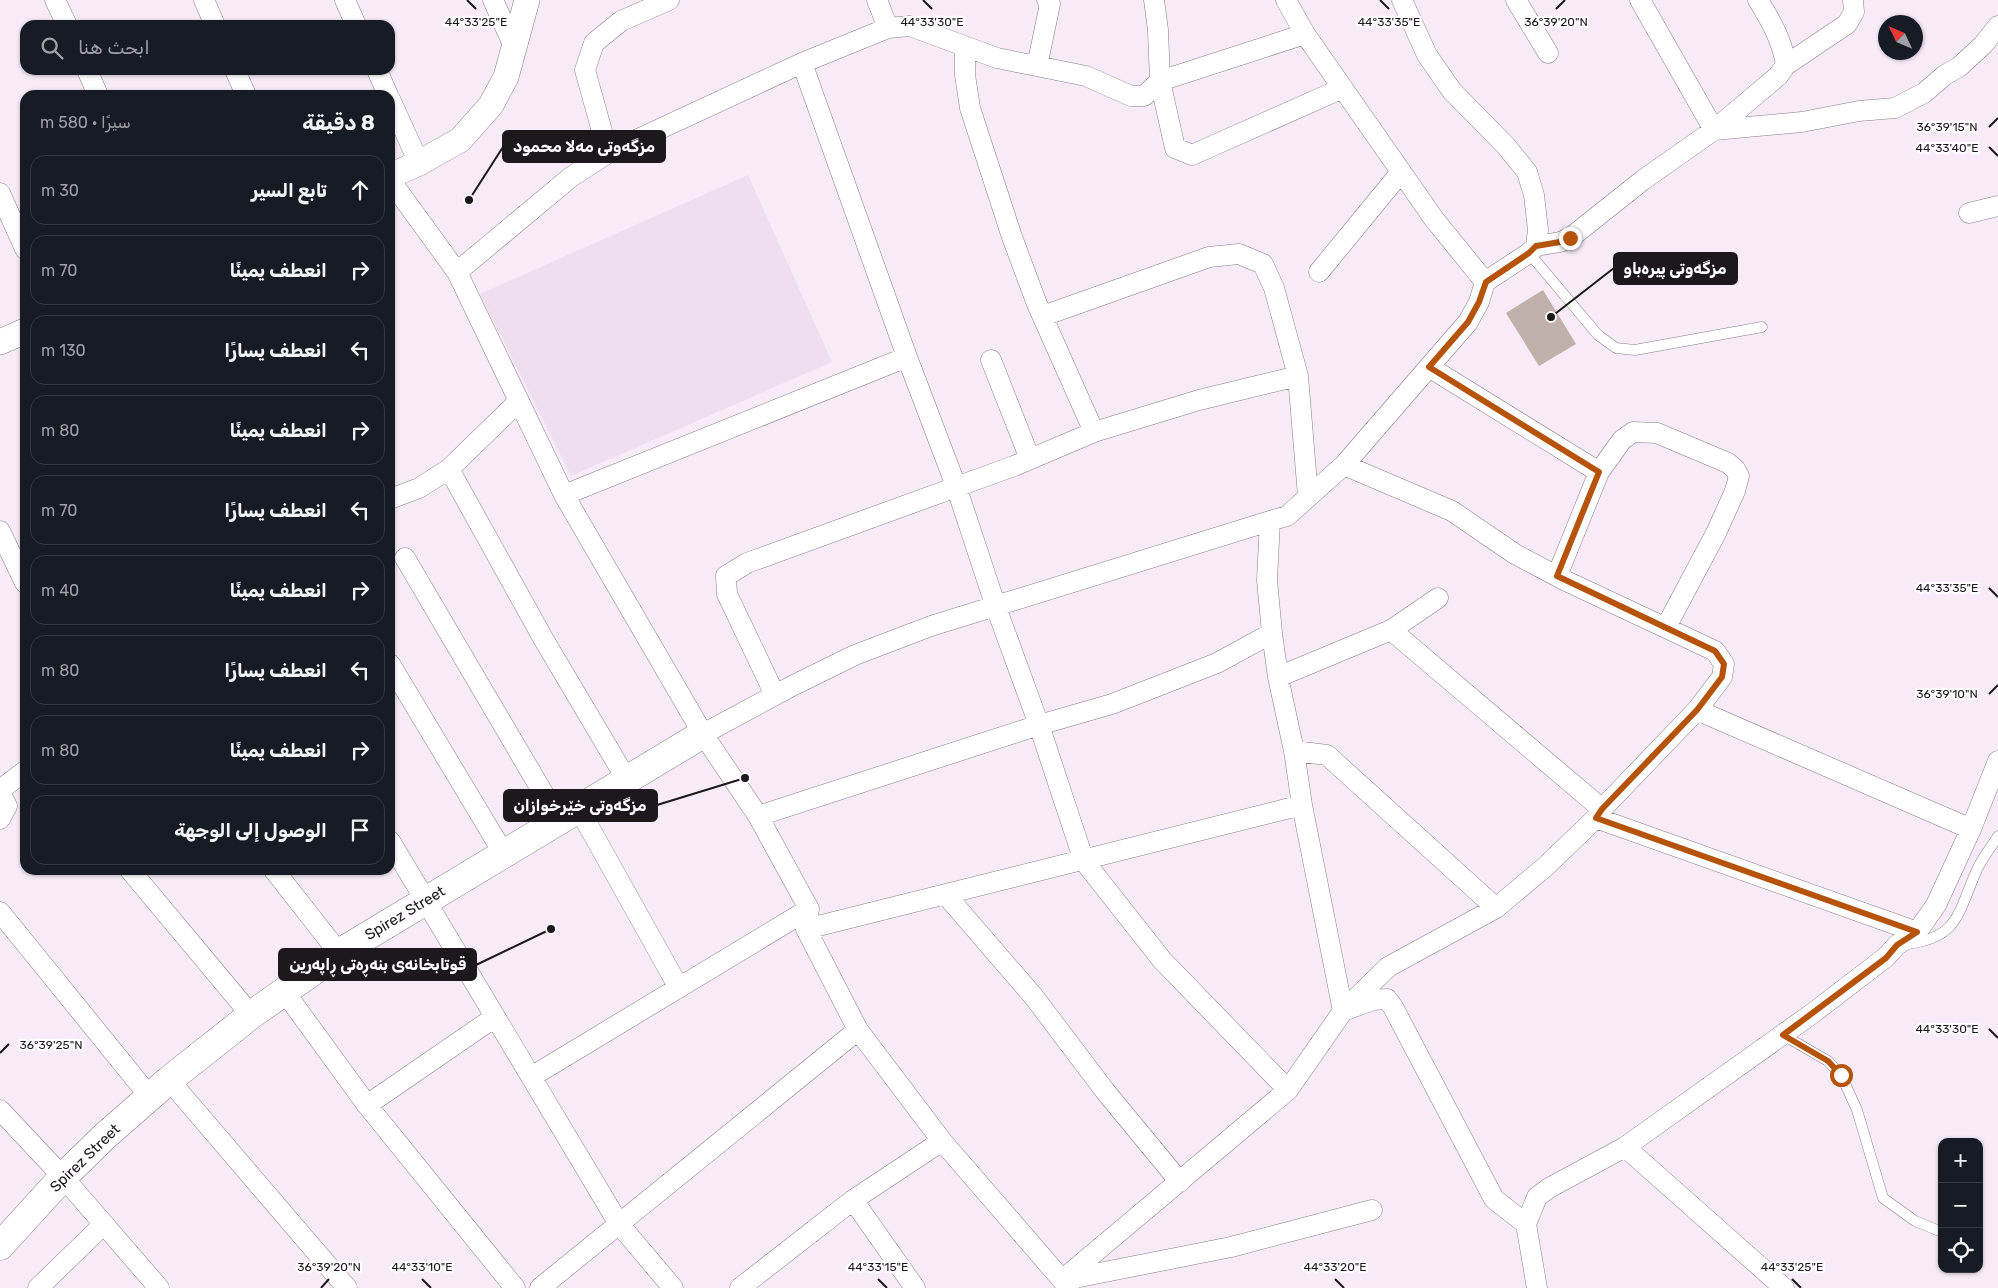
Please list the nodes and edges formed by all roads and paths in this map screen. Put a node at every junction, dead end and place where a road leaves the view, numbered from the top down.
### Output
1 (55, 0) edge
2 (204, 0) edge
3 (345, 0) edge
4 (493, 0) edge
5 (527, 0) edge
6 (669, 0) edge
7 (877, 0) edge
8 (1047, 0) edge
9 (1154, 0) edge
10 (1286, 0) edge
11 (1402, 0) edge
12 (1516, 0) edge
13 (1640, 0) edge
14 (1758, 0) edge
15 (1853, 0) edge
16 (64, 20) edge
17 (213, 20) edge
18 (354, 20) edge
19 (1998, 26) edge
20 (888, 28) junction
21 (1305, 34) junction
22 (965, 47) junction
23 (515, 49) junction
24 (1548, 53) dead end
25 (802, 63) junction
26 (1786, 65) junction
27 (1037, 66) junction
28 (89, 75) edge
29 (237, 75) edge
30 (379, 75) edge
31 (1160, 81) junction
32 (1344, 88) junction
33 (96, 90) edge
34 (244, 90) edge
35 (386, 90) edge
36 (395, 110) edge
37 (1714, 130) junction
38 (608, 152) junction
39 (419, 163) junction
40 (1401, 172) junction
41 (395, 174) edge
42 (395, 187) edge
43 (0, 193) edge
44 (1998, 206) edge
45 (1969, 213) dead end
46 (20, 238) edge
47 (1532, 250) junction
48 (457, 272) junction
49 (1319, 272) dead end
50 (1486, 282) junction
51 (1043, 316) junction
52 (1762, 327) dead end
53 (20, 333) edge
54 (0, 342) edge
55 (907, 357) junction
56 (991, 360) dead end
57 (1429, 367) junction
58 (1298, 376) junction
59 (519, 401) junction
60 (1094, 432) junction
61 (1030, 459) junction
62 (1344, 465) junction
63 (449, 469) junction
64 (1599, 472) junction
65 (956, 486) junction
66 (564, 495) junction
67 (1308, 496) junction
68 (395, 497) edge
69 (1270, 521) junction
70 (0, 531) edge
71 (405, 558) dead end
72 (20, 573) edge
73 (1557, 576) junction
74 (1438, 598) dead end
75 (996, 606) junction
76 (1666, 627) junction
77 (1391, 630) junction
78 (1272, 633) junction
79 (395, 672) edge
80 (1278, 677) junction
81 (775, 695) junction
82 (1697, 710) junction
83 (1039, 725) junction
84 (703, 734) junction
85 (1294, 751) junction
86 (1998, 761) edge
87 (20, 774) edge
88 (627, 780) junction
89 (0, 792) edge
90 (1302, 806) junction
91 (1599, 813) junction
92 (569, 815) junction
93 (758, 816) junction
94 (0, 819) edge
95 (1971, 829) junction
96 (1998, 836) edge
97 (395, 849) edge
98 (504, 854) junction
99 (1084, 861) junction
100 (134, 875) edge
101 (278, 875) edge
102 (946, 895) junction
103 (425, 900) junction
104 (1496, 908) junction
105 (809, 909) junction
106 (0, 912) edge
107 (806, 929) junction
108 (1917, 932) junction
109 (1897, 945) junction
110 (338, 953) junction
111 (679, 988) junction
112 (284, 991) junction
113 (1343, 1011) junction
114 (251, 1015) junction
115 (494, 1017) junction
116 (858, 1030) junction
117 (1783, 1035) junction
118 (531, 1077) junction
119 (159, 1088) junction
120 (1288, 1090) junction
121 (367, 1105) junction
122 (0, 1110) edge
123 (942, 1141) junction
124 (1625, 1147) junction
125 (63, 1178) junction
126 (1180, 1182) junction
127 (853, 1200) junction
128 (1372, 1210) dead end
129 (104, 1224) junction
130 (619, 1224) junction
131 (1526, 1224) junction
132 (1938, 1230) edge
133 (0, 1246) edge
134 (1065, 1284) edge
135 (38, 1288) edge
136 (159, 1288) edge
137 (347, 1288) edge
138 (515, 1288) edge
139 (540, 1288) edge
140 (673, 1288) edge
141 (740, 1288) edge
142 (915, 1288) edge
143 (1537, 1288) edge
144 (1784, 1288) edge

1 - 16 street
2 - 17 street
3 - 18 street
4 - 23 street
5 - 23 street
6 - 38 street
7 - 20 street
8 - 27 street
9 - 31 street
10 - 21 street
11 - 47 street
12 - 24 street
13 - 37 street
14 - 26 street
15 - 26 street
19 - 37 street
20 - 22 street
20 - 25 street
21 - 31 street
21 - 32 street
22 - 27 street
22 - 51 street
23 - 39 street
25 - 38 street
25 - 55 street
26 - 37 street
27 - 31 street
28 - 33 street
29 - 34 street
30 - 35 street
31 - 32 street
32 - 40 street
36 - 39 street
37 - 47 street
38 - 48 street
39 - 41 street
40 - 49 street
40 - 50 street
42 - 48 street
43 - 46 street
44 - 45 street
47 - 50 street
47 - 52 lane
48 - 59 street
50 - 57 street
51 - 58 street
51 - 60 street
53 - 54 street
55 - 65 street
55 - 66 street
56 - 61 street
57 - 62 street
57 - 64 street
58 - 60 street
58 - 67 street
59 - 63 street
59 - 66 street
60 - 61 street
61 - 65 street
62 - 67 street
62 - 73 street
63 - 68 street
63 - 88 street
64 - 73 street
64 - 76 street
65 - 75 street
65 - 81 street
66 - 84 street
67 - 69 street
69 - 75 street
69 - 78 street
70 - 72 street
71 - 92 street
73 - 76 street
74 - 77 street
75 - 81 street
75 - 83 street
76 - 82 street
77 - 80 street
77 - 91 street
78 - 80 street
78 - 83 street
79 - 98 street
80 - 85 street
81 - 84 street
82 - 91 street
82 - 95 street
83 - 93 street
83 - 99 street
84 - 88 main road, Spirez Street
84 - 93 street
85 - 90 street
85 - 104 street
86 - 95 street
87 - 89 street
88 - 92 main road, Spirez Street
89 - 94 street
90 - 99 street
90 - 113 street
91 - 104 street
91 - 108 street
92 - 98 main road, Spirez Street
92 - 111 street
93 - 105 street
95 - 108 street
96 - 109 lane
97 - 103 street
98 - 103 main road, Spirez Street
99 - 102 street
99 - 120 street
100 - 114 street
101 - 110 street
102 - 107 street
102 - 126 street
103 - 110 main road, Spirez Street
103 - 115 street
104 - 113 street
105 - 107 street
105 - 111 street
106 - 119 street
107 - 116 street
108 - 109 street
109 - 117 street
110 - 112 main road, Spirez Street
111 - 118 street
112 - 114 main road, Spirez Street
112 - 121 street
113 - 120 street
113 - 131 street
114 - 119 main road, Spirez Street
115 - 118 street
115 - 121 street
116 - 123 street
116 - 130 street
117 - 124 street
117 - 132 lane
118 - 130 street
119 - 125 main road, Spirez Street
119 - 137 street
120 - 126 street
121 - 138 street
122 - 125 street
123 - 127 street
123 - 134 street
124 - 131 street
124 - 144 street
125 - 129 street
125 - 133 main road, Spirez Street
126 - 134 street
127 - 141 street
127 - 142 street
128 - 134 street
129 - 135 street
129 - 136 street
130 - 139 street
130 - 140 street
131 - 143 street

